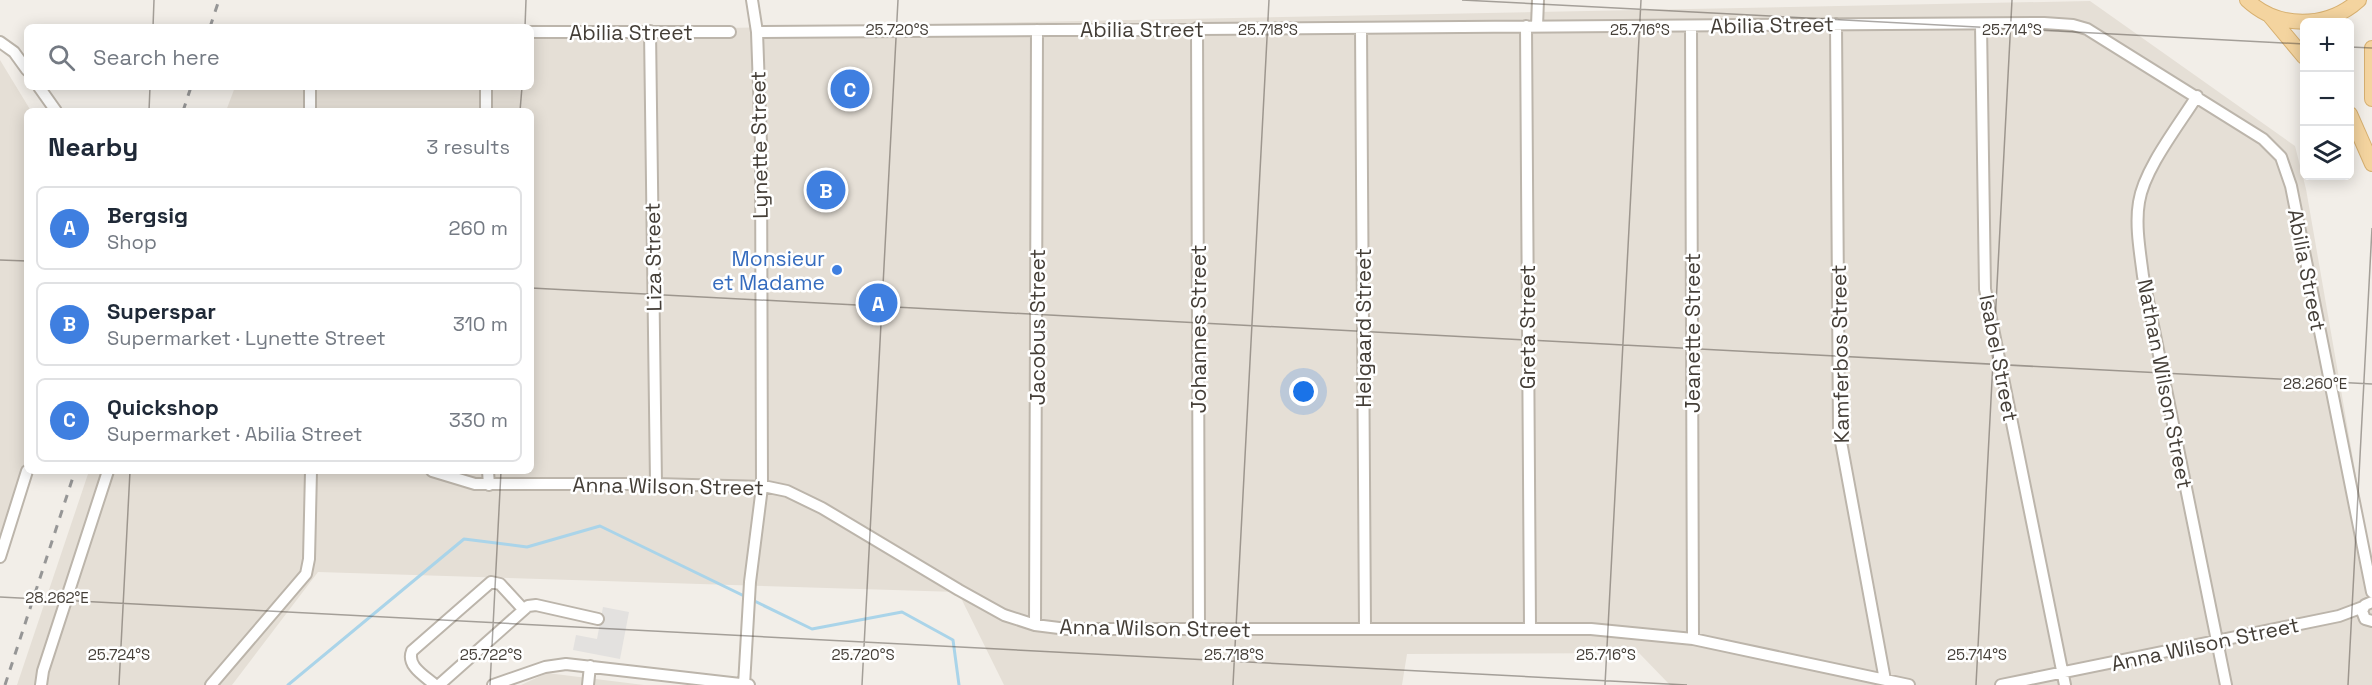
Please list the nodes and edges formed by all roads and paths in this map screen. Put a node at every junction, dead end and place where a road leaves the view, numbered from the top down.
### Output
1 (752, 0) edge
2 (1538, 0) edge
3 (2359, 0) edge
4 (2245, 1) edge
5 (2268, 14) junction
6 (1836, 24) junction
7 (1981, 25) junction
8 (1532, 26) junction
9 (1691, 26) junction
10 (1197, 28) junction
11 (1361, 28) junction
12 (1037, 30) junction
13 (650, 31) junction
14 (534, 32) edge
15 (730, 32) dead end
16 (757, 32) junction
17 (0, 42) edge
18 (2372, 48) edge
19 (2300, 52) edge
20 (24, 66) edge
21 (41, 90) edge
22 (310, 90) edge
23 (486, 90) edge
24 (2197, 96) junction
25 (2372, 99) edge
26 (54, 108) edge
27 (310, 108) edge
28 (486, 108) edge
29 (2354, 125) edge
30 (2372, 164) edge
31 (26, 474) edge
32 (107, 474) edge
33 (311, 474) edge
34 (441, 474) edge
35 (488, 474) edge
36 (656, 483) junction
37 (489, 485) junction
38 (762, 487) junction
39 (0, 557) edge
40 (523, 609) junction
41 (2368, 609) edge
42 (598, 619) dead end
43 (1035, 625) junction
44 (1365, 628) junction
45 (1530, 628) junction
46 (1199, 630) junction
47 (2372, 633) edge
48 (1693, 639) junction
49 (2217, 641) junction
50 (590, 666) junction
51 (2062, 673) junction
52 (1891, 682) edge
53 (41, 685) edge
54 (212, 685) edge
55 (437, 685) edge
56 (493, 685) edge
57 (588, 685) edge
58 (746, 685) edge
59 (1909, 685) edge
60 (2001, 685) edge
61 (2065, 685) edge
62 (2226, 685) edge

1 - 16 street, Lynette Street
2 - 8 street, Greta Street
3 - 5 main road
4 - 5 main road
5 - 19 main road
6 - 7 street, Abilia Street
6 - 9 street, Abilia Street
6 - 52 street, Kamferbos Street
7 - 24 street, Abilia Street
7 - 51 street, Isabel Street
8 - 9 street, Abilia Street
8 - 11 street, Abilia Street
8 - 45 street, Greta Street
9 - 48 street, Jeanette Street
10 - 11 street, Abilia Street
10 - 12 street, Abilia Street
10 - 46 street, Johannes Street
11 - 44 street, Helgaard Street
12 - 16 street, Abilia Street
12 - 43 street, Jacobus Street
13 - 14 street, Abilia Street
13 - 15 street, Abilia Street
13 - 36 street, Liza Street
16 - 38 street, Lynette Street
17 - 20 street
18 - 25 main road
21 - 26 street
22 - 27 street
23 - 28 street
24 - 41 street, Abilia Street
24 - 49 street, Nathan Wilson Street
29 - 30 main road
31 - 39 street
32 - 53 street
33 - 54 street
34 - 37 street, Anna Wilson Street
35 - 37 street
36 - 37 street, Anna Wilson Street
36 - 38 street, Anna Wilson Street
38 - 43 street, Anna Wilson Street
38 - 58 street, Lynette Street
40 - 42 street
40 - 55 street
40 - 55 street
41 - 47 street, Abilia Street
41 - 49 street, Anna Wilson Street
43 - 46 street, Anna Wilson Street
44 - 45 street, Anna Wilson Street
44 - 46 street, Anna Wilson Street
45 - 48 street, Anna Wilson Street
48 - 52 street, Anna Wilson Street
49 - 51 street, Anna Wilson Street
49 - 62 street, Nathan Wilson Street
50 - 56 street
50 - 57 street
50 - 58 street
51 - 60 street, Anna Wilson Street
51 - 61 street, Isabel Street
52 - 59 street, Anna Wilson Street

